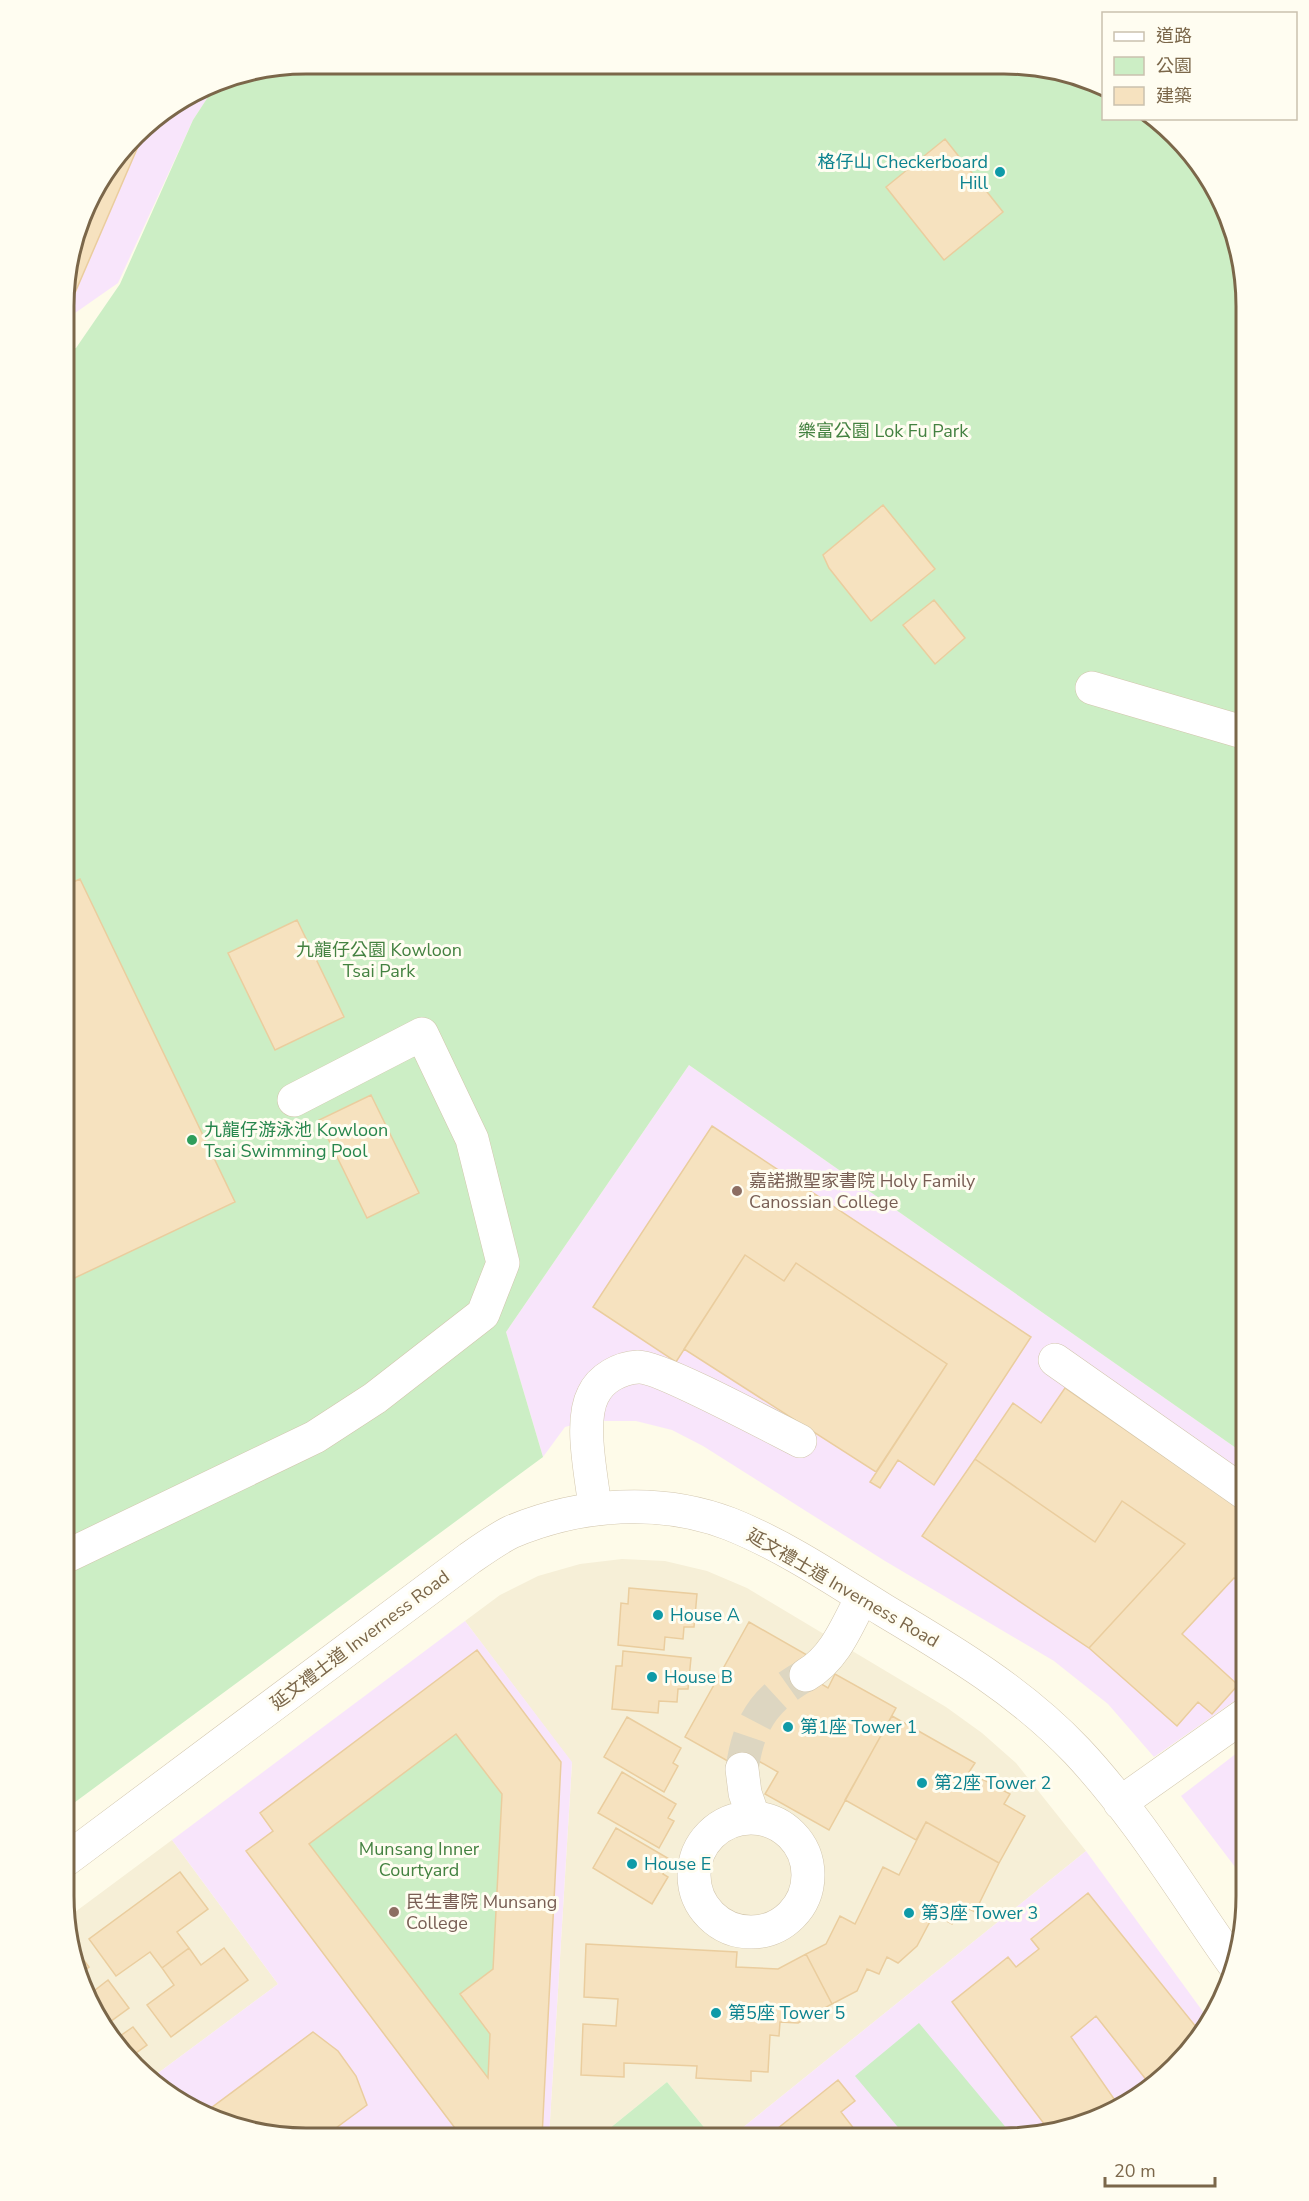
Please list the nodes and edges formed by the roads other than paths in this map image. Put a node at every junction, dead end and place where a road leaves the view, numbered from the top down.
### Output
1 (1092, 688) dead end
2 (1236, 730) edge
3 (294, 1100) dead end
4 (1055, 1360) dead end
5 (800, 1441) dead end
6 (1236, 1487) edge
7 (595, 1508) junction
8 (74, 1553) edge
9 (862, 1597) junction
10 (806, 1675) tunnel mouth
11 (1236, 1720) edge
12 (742, 1769) tunnel mouth
13 (1120, 1803) junction
14 (753, 1816) dead end
15 (74, 1854) edge
16 (1228, 1956) edge

1 - 2 street
3 - 8 street
4 - 6 street
5 - 7 street
7 - 9 street, 延文禮士道 Inverness Road
7 - 15 street, 延文禮士道 Inverness Road
9 - 10 street
9 - 13 street, 延文禮士道 Inverness Road
11 - 13 street
12 - 14 street
13 - 16 street, 延文禮士道 Inverness Road

